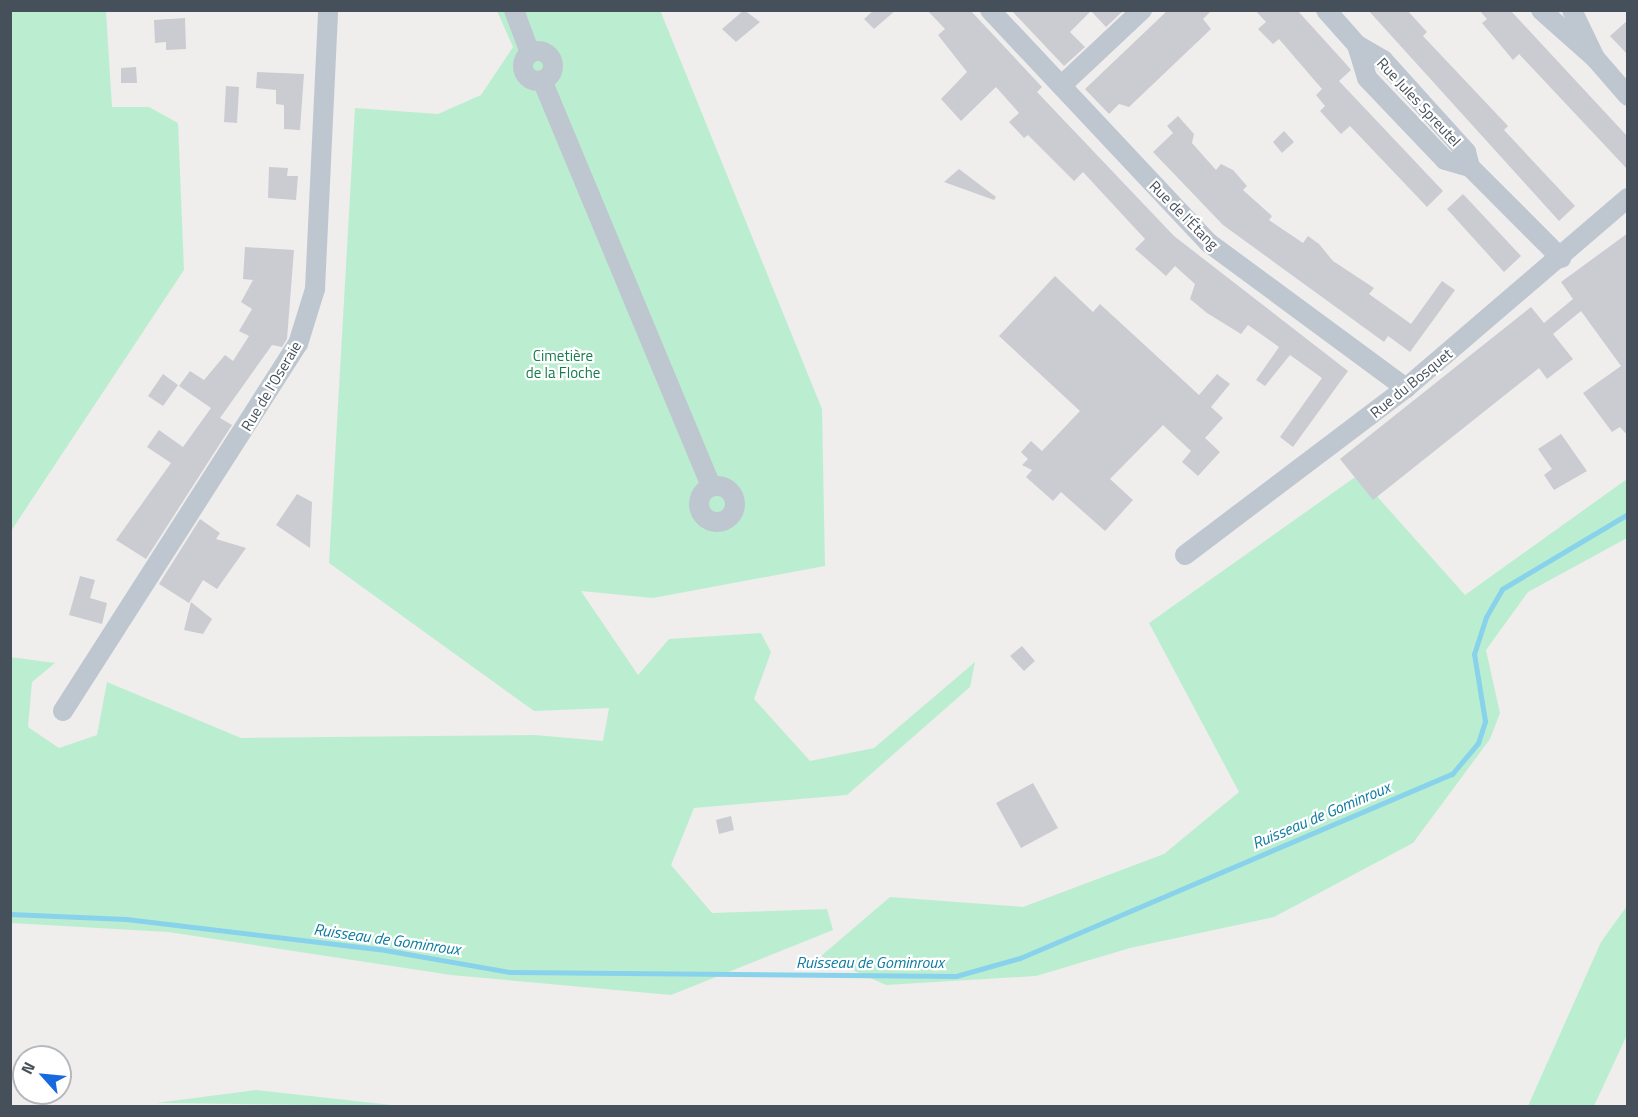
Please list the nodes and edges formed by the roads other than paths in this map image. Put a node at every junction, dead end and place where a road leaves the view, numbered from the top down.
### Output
1 (328, 10) edge
2 (514, 10) edge
3 (990, 10) edge
4 (1142, 10) edge
5 (1326, 10) edge
6 (1541, 10) edge
7 (1572, 10) edge
8 (1595, 58) junction
9 (1062, 85) junction
10 (1628, 96) edge
11 (1628, 198) edge
12 (1561, 258) junction
13 (1406, 388) junction
14 (711, 486) dead end
15 (1185, 555) dead end
16 (63, 711) dead end

1 - 16 street, Rue de l'Oseraie
2 - 14 street
3 - 9 street, Rue de l'Étang
4 - 9 street
5 - 12 street, Rue Jules Spreutel
6 - 8 street
7 - 8 street
8 - 10 street
9 - 13 street, Rue de l'Étang
11 - 12 street, Rue du Bosquet
12 - 13 street, Rue du Bosquet
13 - 15 street, Rue du Bosquet

